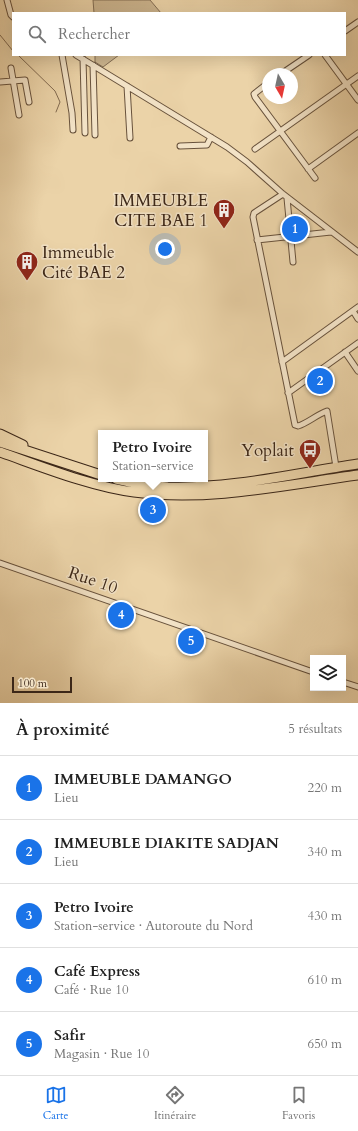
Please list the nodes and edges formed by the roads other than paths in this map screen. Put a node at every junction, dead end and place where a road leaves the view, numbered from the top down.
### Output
1 (7, 0) edge
2 (12, 14) edge
3 (358, 22) edge
4 (346, 30) edge
5 (62, 56) edge
6 (78, 56) edge
7 (308, 56) edge
8 (326, 56) edge
9 (83, 59) junction
10 (93, 66) junction
11 (11, 68) dead end
12 (290, 68) edge
13 (358, 76) edge
14 (12, 81) junction
15 (0, 82) edge
16 (346, 84) junction
17 (127, 86) junction
18 (262, 88) edge
19 (358, 100) edge
20 (29, 102) dead end
21 (19, 115) dead end
22 (73, 130) dead end
23 (280, 131) junction
24 (85, 133) dead end
25 (358, 133) edge
26 (95, 135) dead end
27 (211, 137) junction
28 (130, 138) dead end
29 (180, 146) dead end
30 (255, 149) dead end
31 (308, 169) junction
32 (315, 178) dead end
33 (285, 196) junction
34 (331, 232) junction
35 (290, 236) junction
36 (258, 240) junction
37 (358, 252) edge
38 (293, 262) dead end
39 (358, 307) edge
40 (353, 311) junction
41 (358, 319) edge
42 (358, 343) edge
43 (345, 352) junction
44 (282, 362) junction
45 (358, 371) edge
46 (288, 393) junction
47 (0, 434) edge
48 (0, 442) edge
49 (0, 452) edge
50 (0, 458) edge
51 (51, 458) junction
52 (358, 464) edge
53 (45, 467) junction
54 (336, 467) junction
55 (98, 474) edge
56 (358, 475) edge
57 (135, 482) edge
58 (0, 564) edge
59 (310, 671) edge
60 (346, 683) edge
61 (358, 687) edge

1 - 2 street
3 - 4 street
5 - 22 street
6 - 9 street
7 - 12 street
8 - 16 street
9 - 10 street
9 - 24 street
10 - 17 street
10 - 26 street
11 - 14 street
13 - 16 street
14 - 15 street
14 - 20 street
14 - 21 street
16 - 19 street
16 - 23 street
17 - 27 street
17 - 28 street
18 - 23 street
23 - 30 street
23 - 31 street
25 - 31 street
27 - 29 street
27 - 33 street
31 - 32 street
33 - 34 street
33 - 35 street
33 - 36 street
34 - 35 street
34 - 37 street
35 - 36 street
35 - 38 street
36 - 44 street
39 - 40 street
40 - 41 street
40 - 44 street
42 - 43 street
43 - 45 street
43 - 46 street
44 - 46 street
46 - 54 street
47 - 51 highway
48 - 51 highway
49 - 53 highway
50 - 53 highway
51 - 55 highway
52 - 54 highway
53 - 56 highway
54 - 57 highway
58 - 59 street, Rue 10
60 - 61 street

